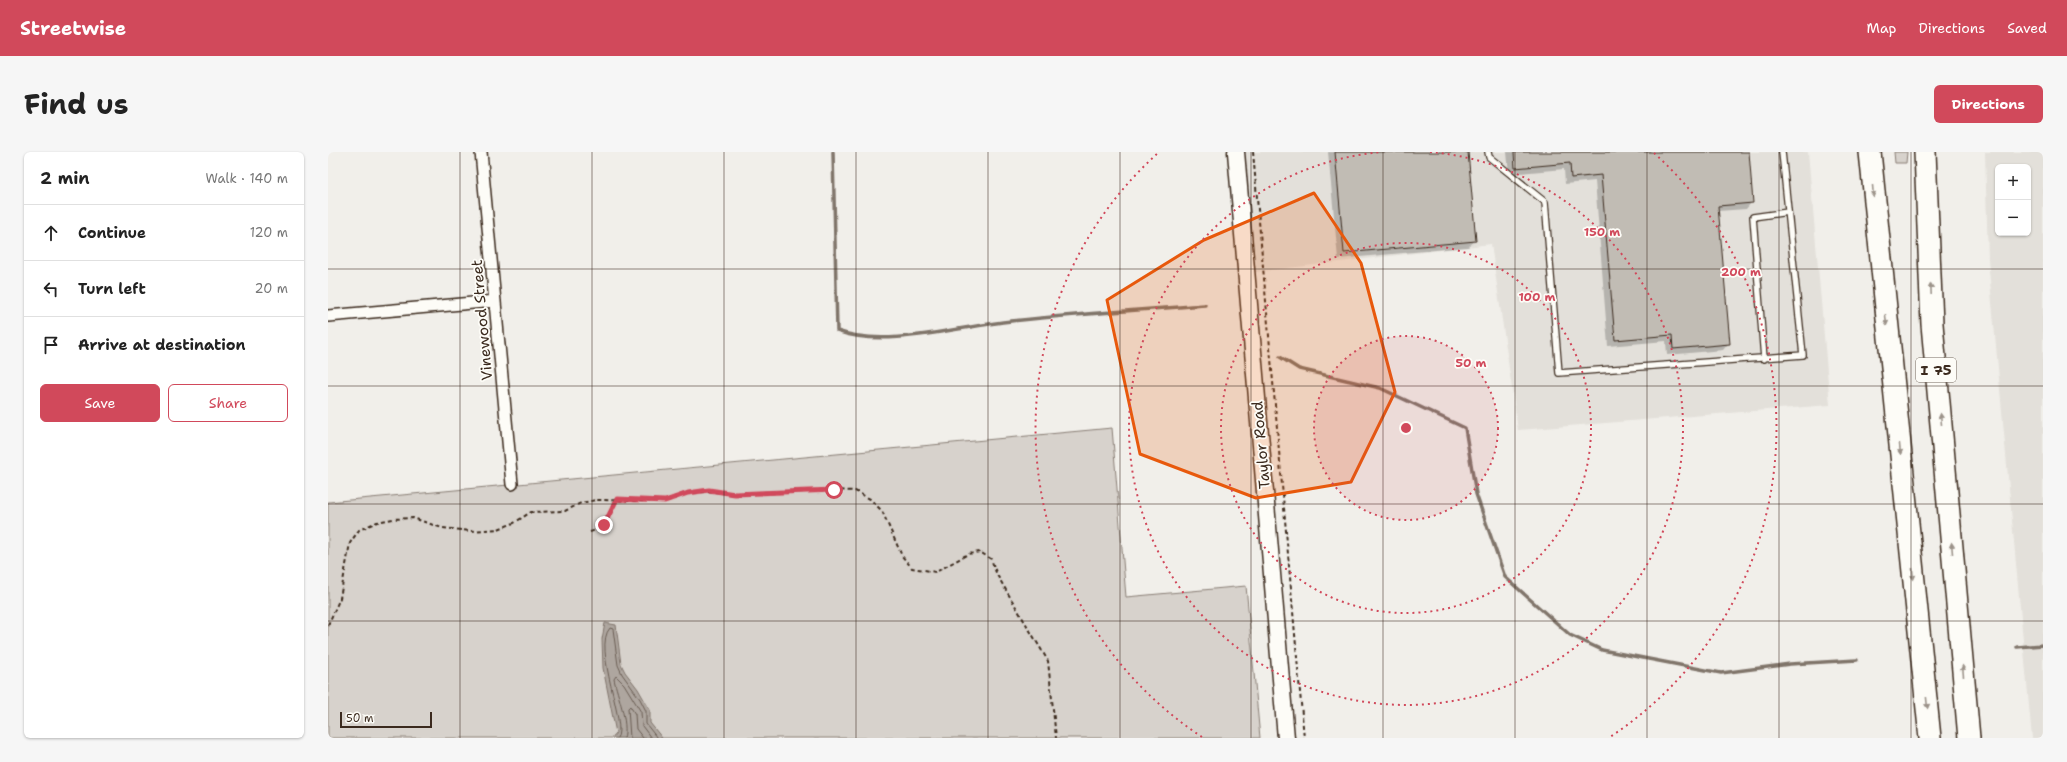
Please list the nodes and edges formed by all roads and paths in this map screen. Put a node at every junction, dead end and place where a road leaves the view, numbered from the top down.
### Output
1 (481, 152) edge
2 (1236, 152) edge
3 (1253, 152) edge
4 (1488, 152) edge
5 (1782, 152) edge
6 (1870, 152) edge
7 (1926, 152) edge
8 (1788, 212) junction
9 (495, 301) junction
10 (328, 316) edge
11 (1764, 359) junction
12 (512, 484) dead end
13 (617, 499) junction
14 (590, 532) dead end
15 (328, 625) edge
16 (1056, 738) edge
17 (1286, 738) edge
18 (1304, 738) edge
19 (1930, 738) edge
20 (1969, 738) edge

1 - 9 street, Vinewood Street
2 - 17 street, Taylor Road
3 - 18 path
4 - 11 lane
5 - 8 lane
6 -> 19 highway
20 -> 7 highway, I 75
8 - 11 lane
8 - 11 lane
9 - 10 street
9 - 12 street, Vinewood Street
13 - 14 path
13 - 15 path
13 - 16 path

